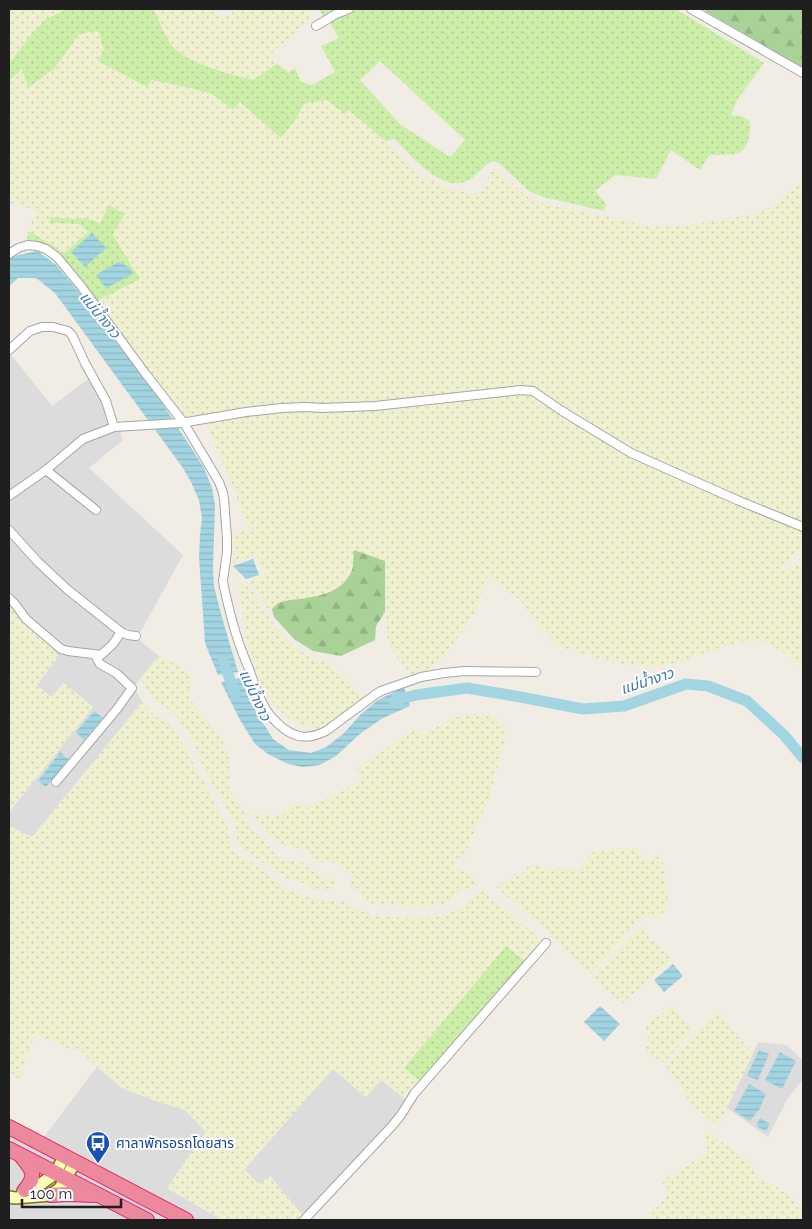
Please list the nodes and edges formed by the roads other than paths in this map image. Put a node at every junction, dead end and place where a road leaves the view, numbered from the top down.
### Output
1 (349, 9) edge
2 (691, 9) edge
3 (316, 26) dead end
4 (803, 73) edge
5 (9, 254) edge
6 (9, 350) edge
7 (183, 423) junction
8 (114, 427) junction
9 (46, 470) junction
10 (9, 496) edge
11 (96, 510) dead end
12 (803, 527) edge
13 (9, 530) edge
14 (9, 598) edge
15 (121, 632) junction
16 (136, 636) dead end
17 (95, 655) junction
18 (536, 672) dead end
19 (56, 782) dead end
20 (546, 943) dead end
21 (9, 1128) edge
22 (14, 1151) edge
23 (69, 1159) junction
24 (61, 1176) junction
25 (25, 1190) junction
26 (51, 1195) junction
27 (9, 1196) edge
28 (100, 1196) junction
29 (147, 1220) edge
30 (186, 1220) edge
31 (304, 1220) edge

1 - 3 street
2 - 4 street
5 - 7 street
6 - 8 street
7 - 8 street
7 - 12 street
7 - 18 street
8 - 9 street
9 - 10 street
9 - 11 street
13 - 15 street
14 - 17 street
15 - 16 street
15 - 17 street
17 - 19 street
20 - 31 street
21 - 23 highway
22 - 24 highway
22 - 25 highway
23 - 24 street
23 - 30 highway
24 - 25 street
24 - 26 street
24 - 28 highway
25 - 27 street
26 - 27 street
26 - 28 highway
28 - 29 highway

